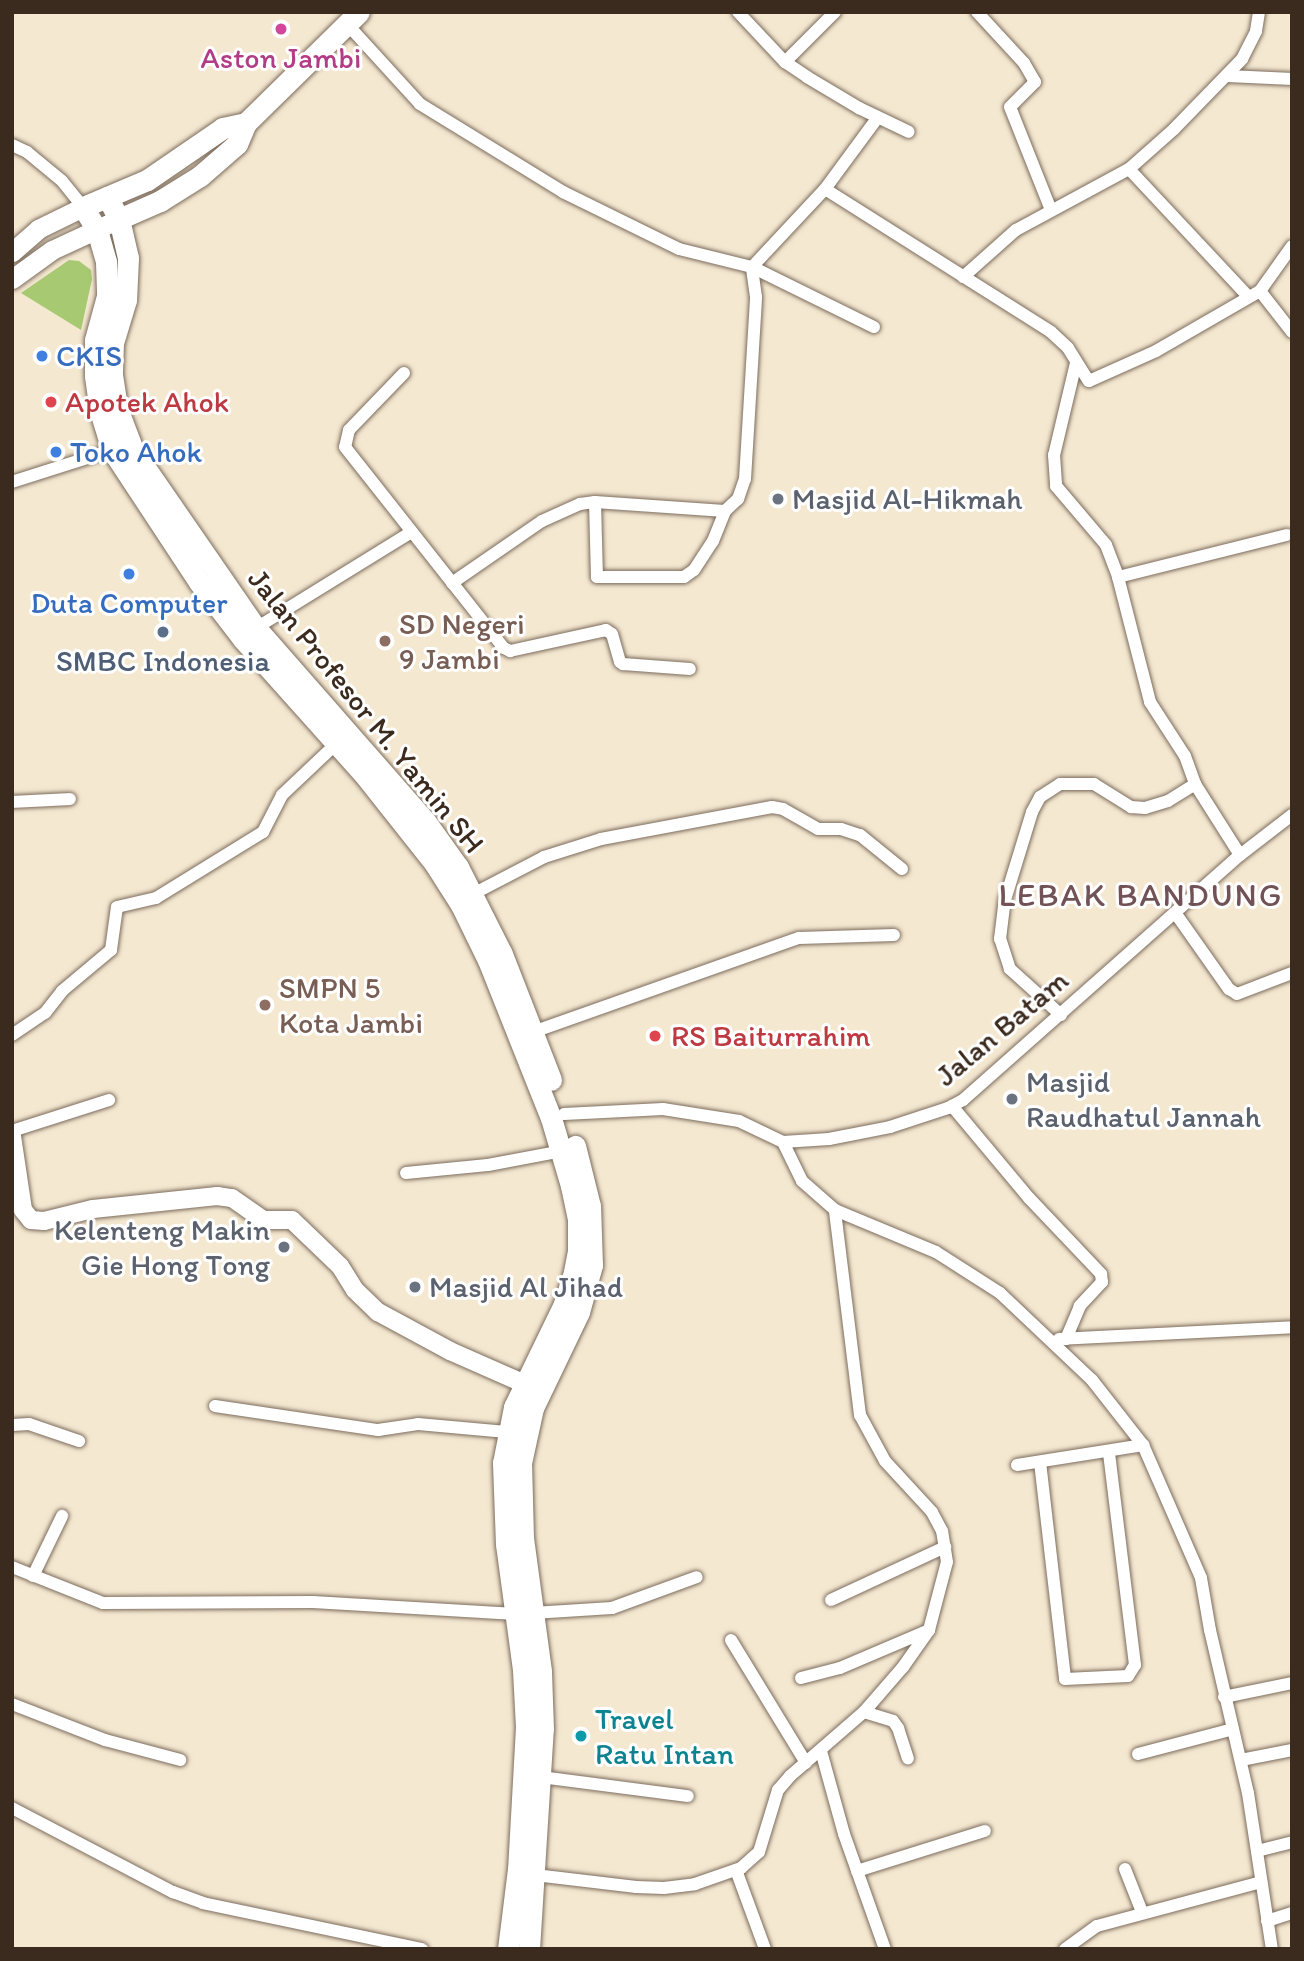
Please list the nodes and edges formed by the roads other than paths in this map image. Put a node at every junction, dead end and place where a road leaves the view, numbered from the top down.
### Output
1 (738, 12) edge
2 (835, 12) edge
3 (977, 12) edge
4 (1259, 12) edge
5 (353, 18) edge
6 (785, 62) junction
7 (1228, 76) junction
8 (1292, 79) edge
9 (878, 117) junction
10 (246, 123) junction
11 (909, 132) dead end
12 (12, 145) edge
13 (1129, 169) junction
14 (825, 189) junction
15 (107, 197) junction
16 (83, 207) junction
17 (1051, 210) junction
18 (120, 219) junction
19 (97, 230) junction
20 (1292, 246) edge
21 (12, 252) edge
22 (752, 267) junction
23 (963, 277) junction
24 (12, 279) edge
25 (1254, 293) junction
26 (874, 327) dead end
27 (1292, 332) edge
28 (1076, 363) junction
29 (404, 373) dead end
30 (112, 450) junction
31 (12, 482) edge
32 (595, 502) junction
33 (725, 511) junction
34 (410, 533) junction
35 (1287, 535) dead end
36 (1118, 577) junction
37 (452, 583) junction
38 (256, 628) junction
39 (690, 668) dead end
40 (337, 743) junction
41 (1195, 784) junction
42 (70, 799) dead end
43 (12, 802) edge
44 (1292, 815) edge
45 (1240, 855) junction
46 (902, 869) dead end
47 (451, 872) junction
48 (473, 894) junction
49 (1176, 914) junction
50 (894, 935) dead end
51 (1292, 973) edge
52 (1061, 1015) junction
53 (533, 1032) junction
54 (12, 1035) edge
55 (109, 1100) dead end
56 (952, 1106) junction
57 (564, 1114) junction
58 (12, 1130) edge
59 (12, 1136) edge
60 (783, 1142) junction
61 (562, 1151) junction
62 (406, 1173) dead end
63 (835, 1210) junction
64 (1292, 1327) edge
65 (1066, 1339) junction
66 (1048, 1340) junction
67 (523, 1383) junction
68 (215, 1406) dead end
69 (12, 1425) edge
70 (507, 1432) junction
71 (79, 1441) dead end
72 (1143, 1445) junction
73 (1109, 1452) junction
74 (1040, 1462) junction
75 (1017, 1465) dead end
76 (62, 1516) dead end
77 (945, 1547) junction
78 (12, 1567) edge
79 (33, 1576) junction
80 (697, 1577) dead end
81 (831, 1600) dead end
82 (524, 1614) junction
83 (929, 1630) junction
84 (731, 1640) dead end
85 (801, 1678) dead end
86 (1292, 1683) edge
87 (1224, 1697) junction
88 (12, 1704) edge
89 (864, 1712) junction
90 (1233, 1729) junction
91 (1292, 1750) edge
92 (1138, 1754) dead end
93 (813, 1757) junction
94 (908, 1758) dead end
95 (180, 1760) dead end
96 (1241, 1760) junction
97 (541, 1777) junction
98 (688, 1796) dead end
99 (12, 1808) edge
100 (985, 1831) dead end
101 (1292, 1842) edge
102 (1257, 1851) junction
103 (1125, 1869) dead end
104 (736, 1870) junction
105 (858, 1871) junction
106 (535, 1875) junction
107 (1261, 1882) junction
108 (1142, 1912) junction
109 (1292, 1913) edge
110 (1267, 1921) junction
111 (422, 1949) edge
112 (508, 1949) edge
113 (528, 1949) edge
114 (765, 1949) edge
115 (885, 1949) edge
116 (1065, 1949) edge
117 (1272, 1949) edge

1 - 6 street
2 - 6 street
3 - 17 street
4 - 7 street
5 - 10 highway
5 - 22 street
6 - 9 street
7 - 8 street
7 - 13 street
9 - 11 street
9 - 14 street
10 - 15 highway
10 - 18 highway
12 - 16 street
13 - 17 street
13 - 25 street
14 - 22 street
14 - 23 street
15 - 16 highway
15 - 18 highway, Jalan Profesor M. Yamin SH
16 - 19 highway, Jalan Profesor M. Yamin SH
16 - 21 main road
17 - 23 street
18 - 19 main road
18 - 38 highway, Jalan Profesor M. Yamin SH
19 - 24 main road
19 - 30 highway, Jalan Profesor M. Yamin SH
20 - 25 street
22 - 26 street
22 - 33 street
23 - 28 street
25 - 27 street
25 - 28 street
28 - 36 street
29 - 34 street
30 - 31 street
30 - 40 highway, Jalan Profesor M. Yamin SH
32 - 33 street
32 - 33 street
32 - 37 street
34 - 37 street
34 - 38 street
35 - 36 street
36 - 41 street
37 - 39 street
38 - 47 highway, Jalan Profesor M. Yamin SH
40 - 47 highway, Jalan Profesor M. Yamin SH
40 - 54 street
41 - 45 street
41 - 52 street
42 - 43 street
44 - 45 street, Jalan Batam
45 - 49 street, Jalan Batam
46 - 48 street
47 - 48 highway, Jalan Profesor M. Yamin SH
47 - 61 highway, Jalan Profesor M. Yamin SH
48 - 53 highway, Jalan Profesor M. Yamin SH
49 - 51 street
49 - 52 street, Jalan Batam
50 - 53 street
52 - 56 street, Jalan Batam
53 - 57 highway, Jalan Profesor M. Yamin SH
55 - 58 street
56 - 60 street, Jalan Batam
56 - 65 street
57 - 60 street, Jalan Batam
57 - 82 highway, Jalan Profesor M. Yamin SH
59 - 67 street
60 - 63 street
61 - 62 street
61 - 67 highway, Jalan Profesor M. Yamin SH
63 - 66 street
63 - 77 street
64 - 65 street
65 - 66 street
66 - 72 street
67 - 70 highway, Jalan Profesor M. Yamin SH
68 - 70 street
69 - 71 street
70 - 82 highway, Jalan Profesor M. Yamin SH
72 - 73 street
72 - 87 street
73 - 74 street
73 - 74 street
74 - 75 street
76 - 79 street
77 - 81 street
77 - 83 street
78 - 79 street
79 - 82 street
80 - 82 street
82 - 97 highway, Jalan Profesor M. Yamin SH
82 - 112 highway, Jalan Profesor M. Yamin SH
83 - 85 street
83 - 89 street
84 - 93 street
86 - 87 street
87 - 90 street
88 - 95 street
89 - 93 street
89 - 94 street
90 - 92 street
90 - 96 street
91 - 96 street
93 - 104 street
93 - 105 street
96 - 102 street
97 - 98 street
97 - 106 highway, Jalan Profesor M. Yamin SH
99 - 111 street
100 - 105 street
101 - 102 street
102 - 107 street
103 - 108 street
104 - 106 street
104 - 114 street
105 - 115 street
106 - 113 highway, Jalan Profesor M. Yamin SH
107 - 108 street
107 - 110 street
108 - 116 street
109 - 110 street
110 - 117 street

